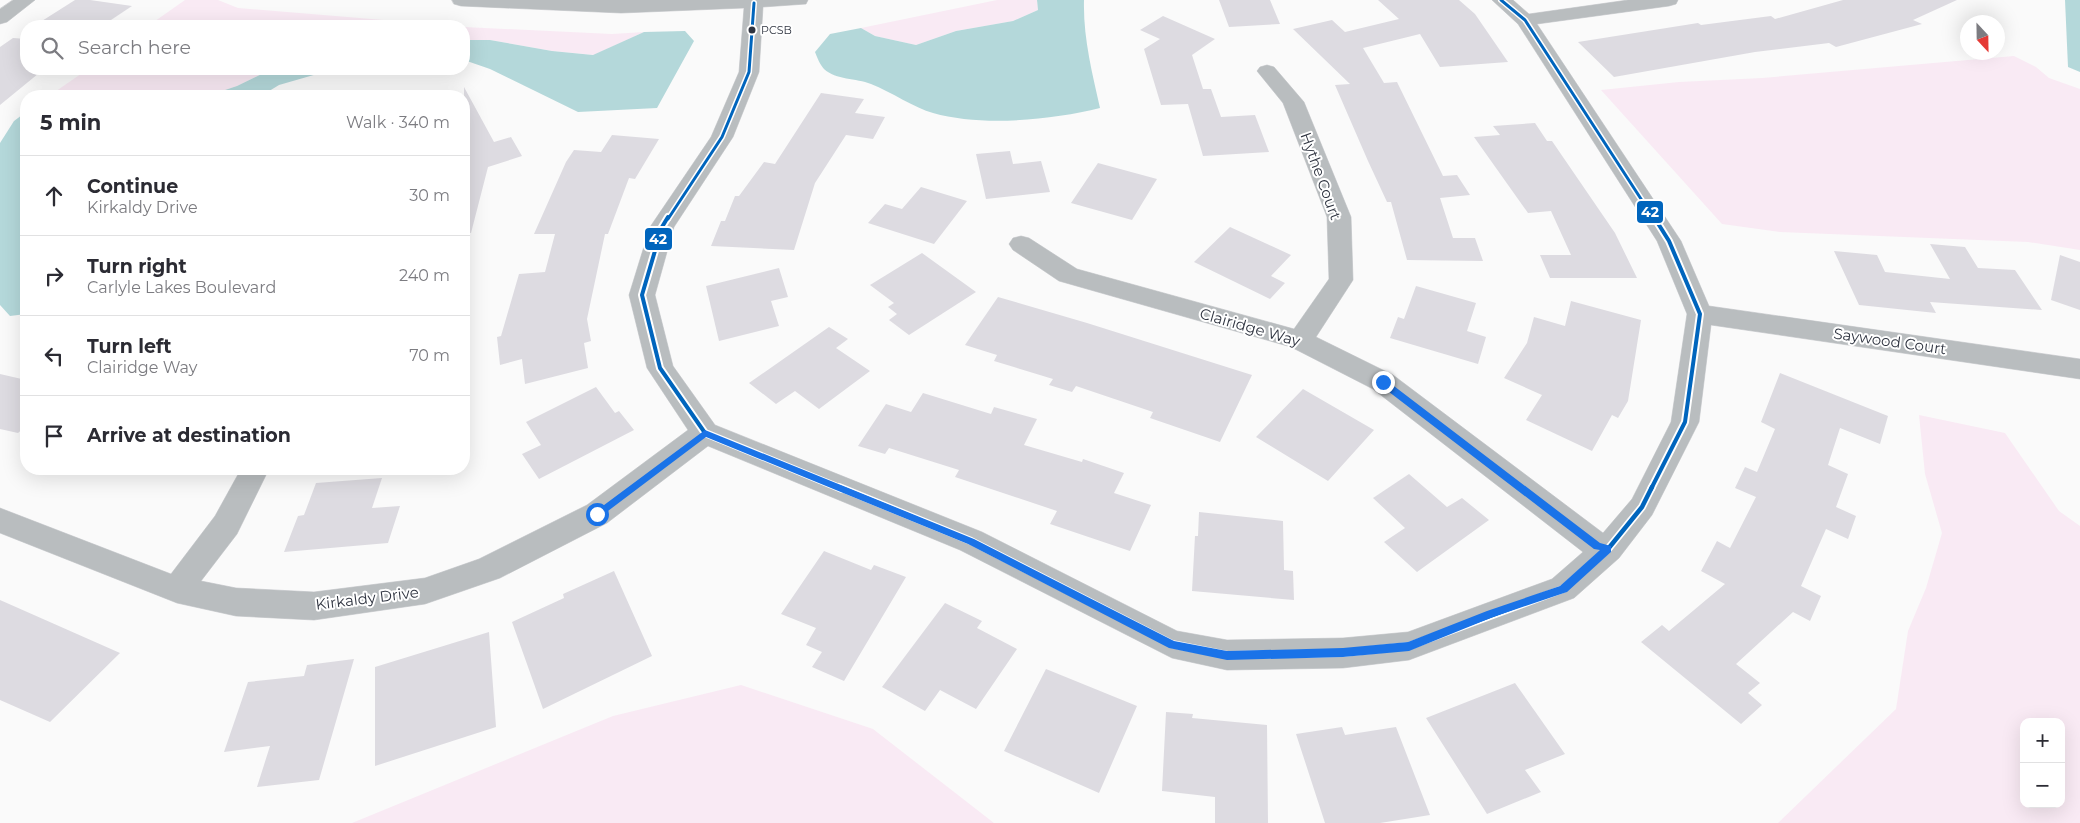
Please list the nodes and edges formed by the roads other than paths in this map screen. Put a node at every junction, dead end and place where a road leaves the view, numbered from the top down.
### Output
1 (26, 0) edge
2 (461, 0) edge
3 (799, 0) edge
4 (1502, 0) edge
5 (1669, 0) edge
6 (754, 2) junction
7 (0, 18) edge
8 (1525, 20) junction
9 (1267, 71) dead end
10 (1021, 244) dead end
11 (1700, 314) junction
12 (1300, 340) junction
13 (2080, 369) edge
14 (705, 433) junction
15 (252, 475) edge
16 (0, 520) edge
17 (1608, 549) junction
18 (176, 590) junction

1 - 7 street
2 - 6 street
3 - 6 street
4 - 8 street
5 - 8 street
6 - 14 street
8 - 11 street
9 - 12 street, Hythe Court
10 - 12 street, Clairidge Way
11 - 13 street, Saywood Court
11 - 17 street
12 - 17 street, Clairidge Way
14 - 17 street
14 - 18 street, Kirkaldy Drive
15 - 18 street
16 - 18 street, Kirkaldy Drive

